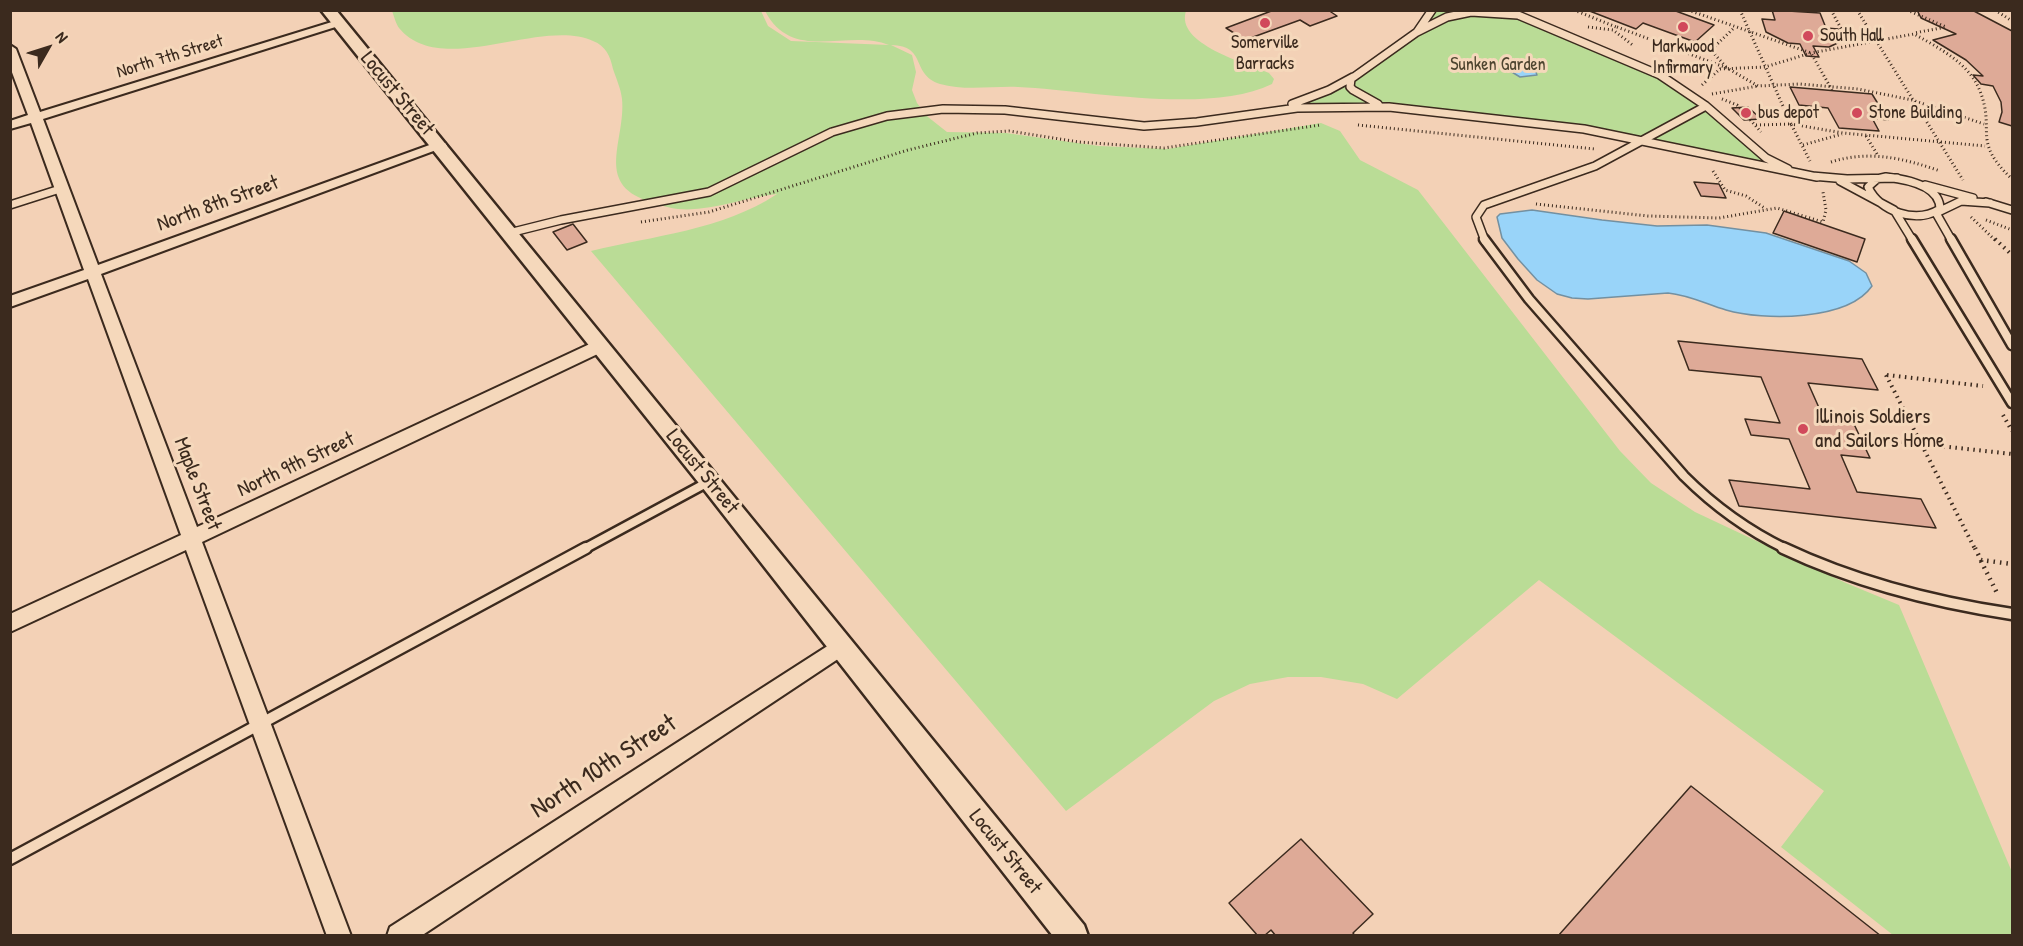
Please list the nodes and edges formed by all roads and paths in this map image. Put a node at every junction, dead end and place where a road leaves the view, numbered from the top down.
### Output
1 (1432, 10) edge
2 (1508, 10) edge
3 (1574, 10) edge
4 (1688, 10) edge
5 (1740, 10) edge
6 (1831, 10) edge
7 (1857, 10) edge
8 (1907, 10) edge
9 (1997, 11) edge
10 (1518, 15) junction
11 (334, 17) edge
12 (2013, 21) edge
13 (1617, 27) junction
14 (1735, 27) junction
15 (1613, 30) dead end
16 (1417, 32) junction
17 (1914, 33) junction
18 (1876, 41) junction
19 (1850, 45) junction
20 (1811, 53) junction
21 (11, 54) edge
22 (1765, 67) junction
23 (1727, 68) junction
24 (1353, 76) junction
25 (1773, 84) junction
26 (1701, 86) dead end
27 (1758, 86) junction
28 (1829, 86) junction
29 (1832, 90) dead end
30 (1712, 94) dead end
31 (1912, 100) junction
32 (1706, 106) junction
33 (1389, 107) junction
34 (1254, 112) junction
35 (36, 117) junction
36 (1328, 124) dead end
37 (1351, 124) dead end
38 (1791, 124) junction
39 (1984, 124) junction
40 (10, 125) edge
41 (1756, 125) dead end
42 (1843, 133) junction
43 (1866, 136) junction
44 (1643, 140) junction
45 (1938, 142) junction
46 (1803, 145) junction
47 (440, 146) junction
48 (1986, 146) junction
49 (1619, 153) junction
50 (1877, 155) junction
51 (1802, 160) dead end
52 (1810, 162) junction
53 (1817, 163) dead end
54 (1824, 163) dead end
55 (1705, 165) dead end
56 (1717, 168) dead end
57 (1713, 171) junction
58 (1946, 174) dead end
59 (1818, 177) junction
60 (1953, 177) dead end
61 (1830, 178) junction
62 (1897, 178) junction
63 (2013, 178) edge
64 (1908, 180) junction
65 (1963, 180) junction
66 (1972, 184) dead end
67 (63, 188) junction
68 (1812, 189) dead end
69 (1823, 191) junction
70 (1832, 192) dead end
71 (1990, 203) junction
72 (1531, 204) dead end
73 (10, 205) edge
74 (1766, 209) junction
75 (1893, 210) junction
76 (2013, 210) edge
77 (1936, 213) junction
78 (638, 223) dead end
79 (2013, 230) edge
80 (509, 232) junction
81 (2013, 255) edge
82 (93, 272) junction
83 (10, 302) edge
84 (2013, 345) edge
85 (600, 346) junction
86 (1979, 376) dead end
87 (2013, 403) edge
88 (2002, 413) dead end
89 (2013, 431) edge
90 (1860, 437) dead end
91 (1920, 444) junction
92 (2013, 454) edge
93 (710, 481) junction
94 (193, 538) junction
95 (1981, 560) junction
96 (2013, 564) edge
97 (2010, 614) edge
98 (10, 624) edge
99 (840, 647) junction
100 (261, 722) junction
101 (10, 859) edge
102 (339, 936) edge
103 (399, 936) edge
104 (1073, 936) edge

1 - 16 lane
2 - 10 lane
3 - 13 path
4 - 14 path
5 - 22 path
6 - 19 path
7 - 18 path
8 - 17 path
9 - 12 path
10 - 16 lane
10 - 32 lane
11 - 35 street, North 7th Street
11 - 47 street, Locust Street
13 - 15 path
13 - 23 path
14 - 20 path
14 - 23 path
16 - 24 lane
17 - 18 path
17 - 39 path
18 - 19 path
18 - 31 path
19 - 20 path
20 - 22 path
20 - 28 path
21 - 35 street, Maple Street
22 - 23 path
22 - 25 path
23 - 26 path
23 - 27 path
24 - 33 lane
24 - 34 lane
25 - 27 path
25 - 28 path
25 - 38 path
27 - 30 path
28 - 29 path
28 - 31 path
31 - 39 path
31 - 45 path
32 - 44 lane
32 - 59 lane
33 - 34 lane
33 - 44 lane
34 - 80 lane
35 - 40 street, North 7th Street
35 - 67 street, Maple Street
36 - 78 path
37 - 49 path
38 - 41 path
38 - 42 path
38 - 46 path
39 - 48 path
42 - 43 path
42 - 46 path
43 - 45 path
43 - 50 path
44 - 49 lane
44 - 59 lane
45 - 48 path
45 - 65 path
46 - 52 path
47 - 80 street, Locust Street
47 - 82 street, North 8th Street
48 - 63 path
49 - 97 lane
50 - 54 path
50 - 58 path
51 - 52 path
52 - 53 path
52 - 59 path
55 - 57 path
56 - 57 path
57 - 74 path
59 - 61 lane
59 - 69 path
60 - 65 path
61 - 62 lane
61 - 75 lane
62 - 64 lane
62 - 75 lane
64 - 71 lane
64 - 77 lane
65 - 66 path
67 - 73 lane
67 - 82 street, Maple Street
68 - 69 path
69 - 70 path
69 - 74 path
71 - 76 lane
71 - 77 lane
72 - 74 path
75 - 77 lane
75 - 87 lane
77 - 84 lane
79 - 81 path
80 - 85 street, Locust Street
82 - 83 street, North 8th Street
82 - 94 street, Maple Street
85 - 93 street, Locust Street
85 - 94 street, North 9th Street
86 - 91 path
88 - 89 path
90 - 91 path
91 - 92 path
91 - 95 path
93 - 99 street, Locust Street
93 - 100 lane
94 - 98 street, North 9th Street
94 - 100 street, Maple Street
95 - 96 path
95 - 97 path
99 - 103 street, North 10th Street
99 - 104 street, Locust Street
100 - 101 lane
100 - 102 street, Maple Street

